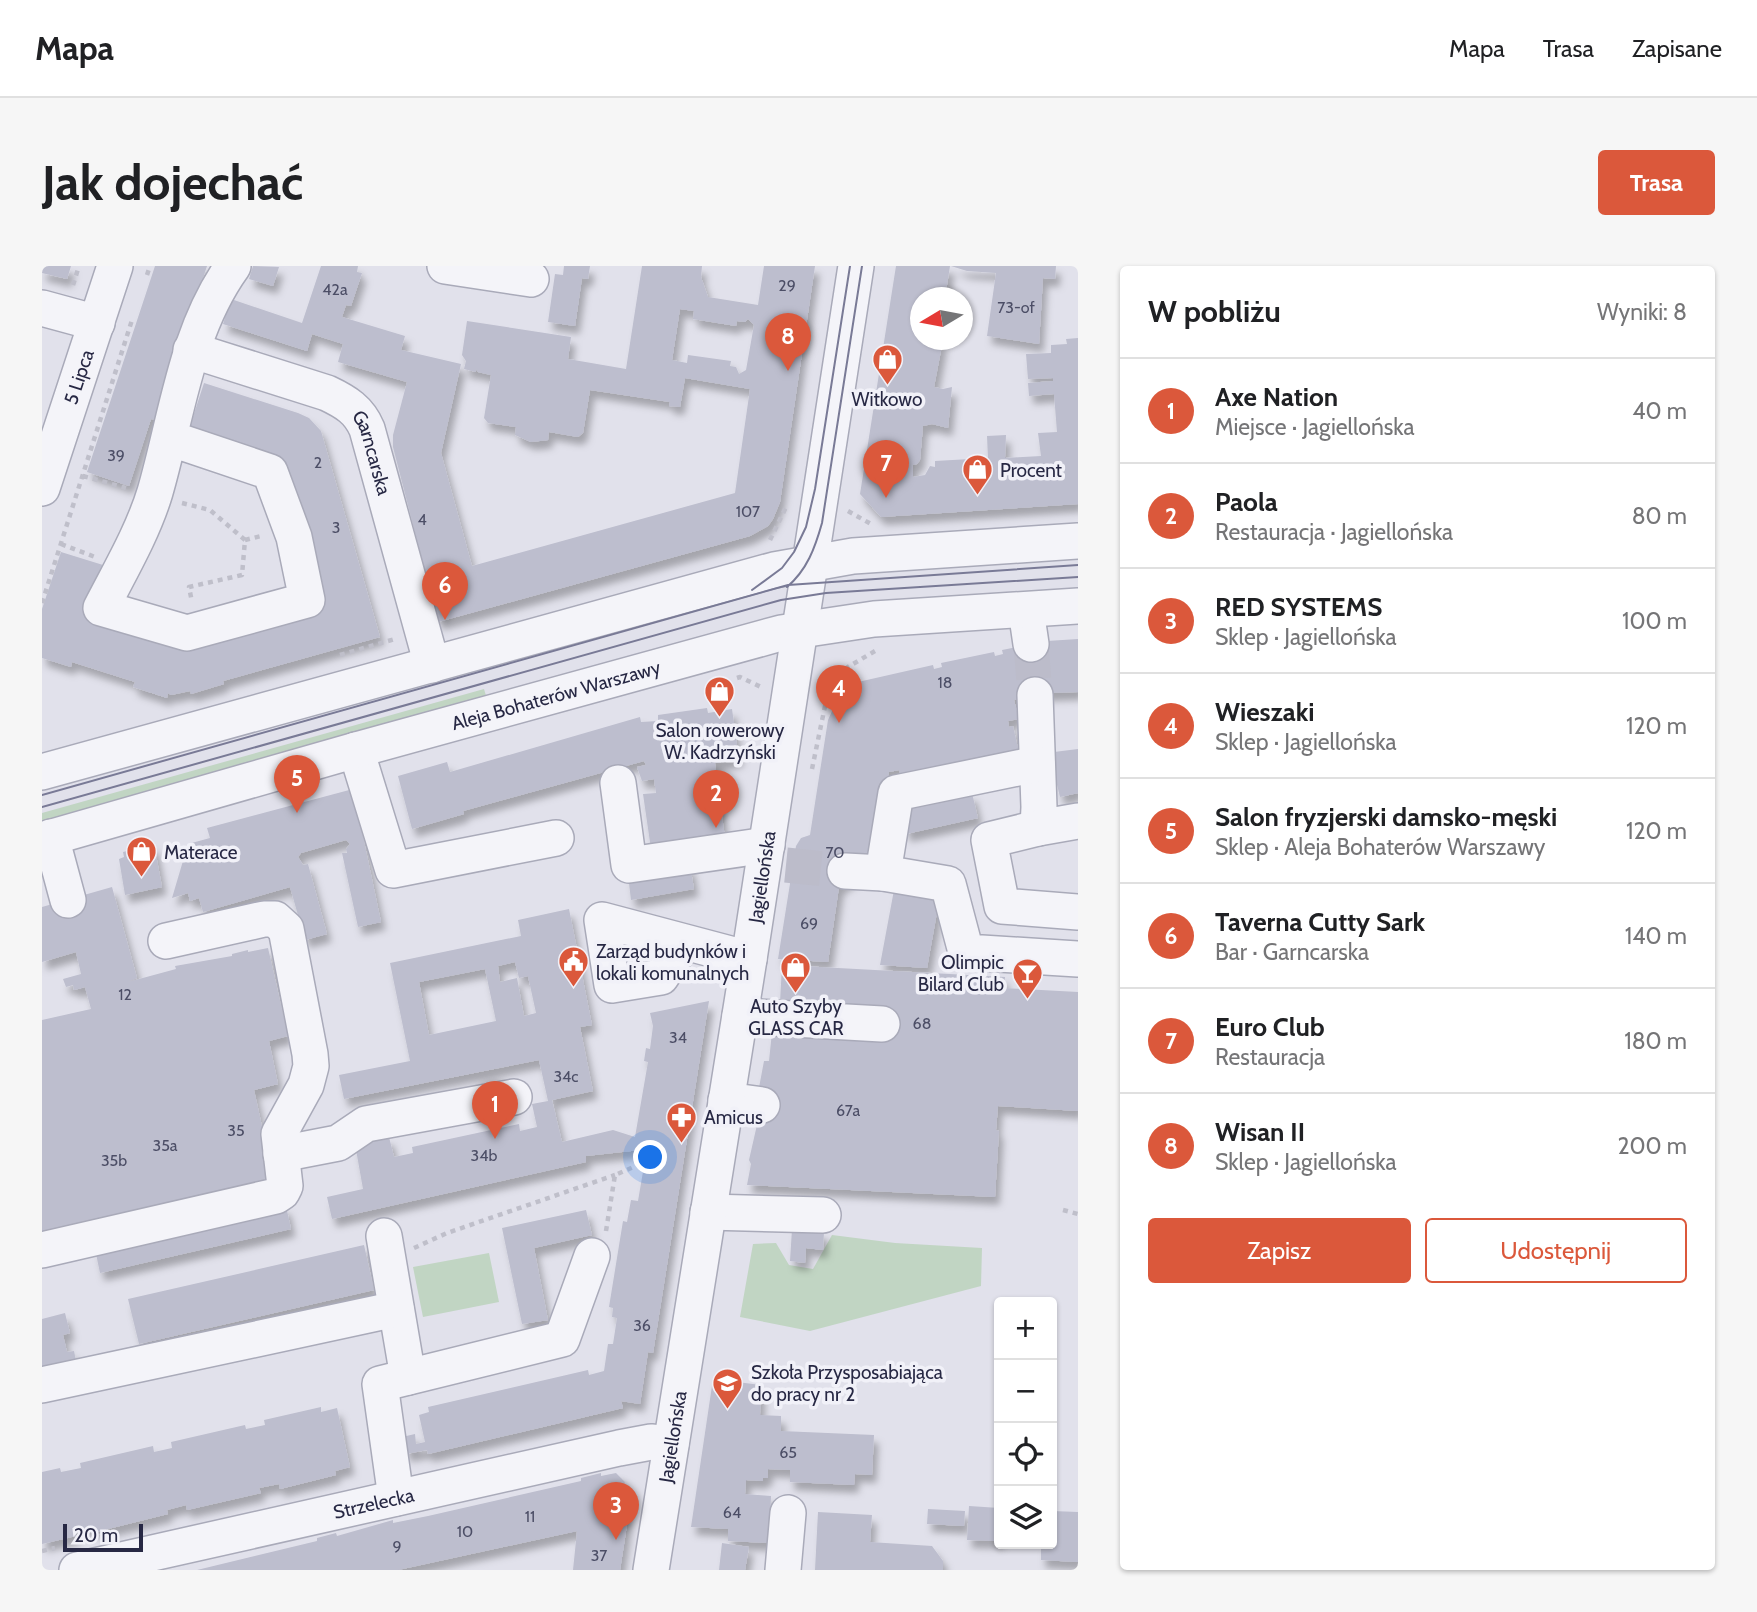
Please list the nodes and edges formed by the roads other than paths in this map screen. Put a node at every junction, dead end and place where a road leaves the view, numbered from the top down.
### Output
1 (233, 266) edge
2 (445, 266) edge
3 (856, 266) edge
4 (130, 272) edge
5 (531, 279) dead end
6 (42, 308) edge
7 (97, 323) junction
8 (191, 350) junction
9 (169, 439) junction
10 (42, 488) edge
11 (1078, 541) edge
12 (809, 562) junction
13 (1078, 606) edge
14 (1026, 610) junction
15 (801, 629) junction
16 (1031, 644) tunnel mouth
17 (432, 665) junction
18 (1035, 695) tunnel mouth
19 (356, 750) junction
20 (1037, 764) junction
21 (42, 772) edge
22 (618, 783) dead end
23 (1078, 821) edge
24 (1038, 828) junction
25 (46, 838) edge
26 (556, 838) dead end
27 (772, 857) junction
28 (845, 871) tunnel mouth
29 (883, 873) junction
30 (68, 900) dead end
31 (1078, 912) edge
32 (166, 942) dead end
33 (684, 942) dead end
34 (750, 959) junction
35 (1078, 959) edge
36 (740, 1016) junction
37 (882, 1024) dead end
38 (514, 1097) dead end
39 (726, 1100) junction
40 (762, 1105) dead end
41 (281, 1154) junction
42 (708, 1212) junction
43 (822, 1214) dead end
44 (386, 1248) road end
45 (42, 1250) edge
46 (592, 1256) road end
47 (396, 1309) junction
48 (408, 1377) junction
49 (42, 1385) edge
50 (671, 1444) junction
51 (396, 1498) junction
52 (788, 1514) dead end
53 (131, 1564) edge
54 (77, 1570) edge
55 (651, 1570) edge
56 (783, 1570) edge

1 - 8 street
2 - 5 street
3 - 12 street, Jagiellońska
4 - 7 street, 5 Lipca
6 - 7 street
7 - 10 street, 5 Lipca
8 - 9 street
8 - 17 street, Garncarska
9 - 9 street
11 - 12 street
12 - 15 street, Jagiellońska
12 - 17 street
13 - 14 street, Aleja Bohaterów Warszawy
14 - 15 street, Aleja Bohaterów Warszawy
14 - 16 street
15 - 19 street, Aleja Bohaterów Warszawy
15 - 27 street, Jagiellońska
17 - 21 street
18 - 20 street
19 - 25 street, Aleja Bohaterów Warszawy
19 - 26 street
20 - 24 street
20 - 29 street
22 - 27 street
23 - 24 street
24 - 31 street
25 - 30 street
27 - 34 street, Jagiellońska
28 - 29 street
29 - 35 street
32 - 41 street
33 - 34 street
34 - 36 street, Jagiellońska
36 - 37 street
36 - 39 street, Jagiellońska
38 - 41 street
39 - 40 street
39 - 42 street, Jagiellońska
41 - 45 street
42 - 43 street
42 - 50 street, Jagiellońska
44 - 47 street
46 - 48 street
47 - 48 street
47 - 49 street
48 - 51 street
50 - 51 street, Strzelecka
50 - 55 street, Jagiellońska
51 - 53 street, Strzelecka
52 - 56 street
53 - 54 street, Strzelecka

